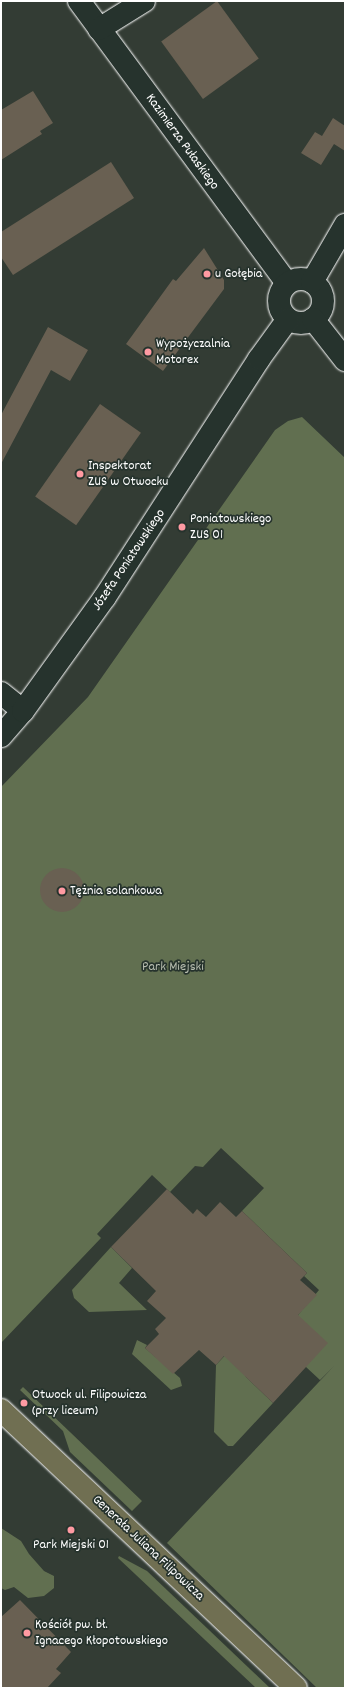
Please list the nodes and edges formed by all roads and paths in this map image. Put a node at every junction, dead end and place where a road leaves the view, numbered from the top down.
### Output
1 (79, 1) edge
2 (144, 1) edge
3 (99, 29) junction
4 (345, 225) edge
5 (312, 282) junction
6 (288, 283) junction
7 (288, 319) junction
8 (313, 319) junction
9 (345, 360) edge
10 (1, 694) edge
11 (23, 711) junction
12 (1, 736) edge
13 (1, 1410) edge
14 (295, 1688) edge

1 - 3 street, Kazimierza Pułaskiego
2 - 3 street
3 - 6 street, Kazimierza Pułaskiego
4 - 5 street
5 - 6 street
5 - 8 street
6 - 7 street
7 - 8 street
7 - 11 street, Józefa Poniatowskiego
8 - 9 street
10 - 11 street
11 - 12 street, Józefa Poniatowskiego
13 - 14 main road, Generała Juliana Filipowicza

